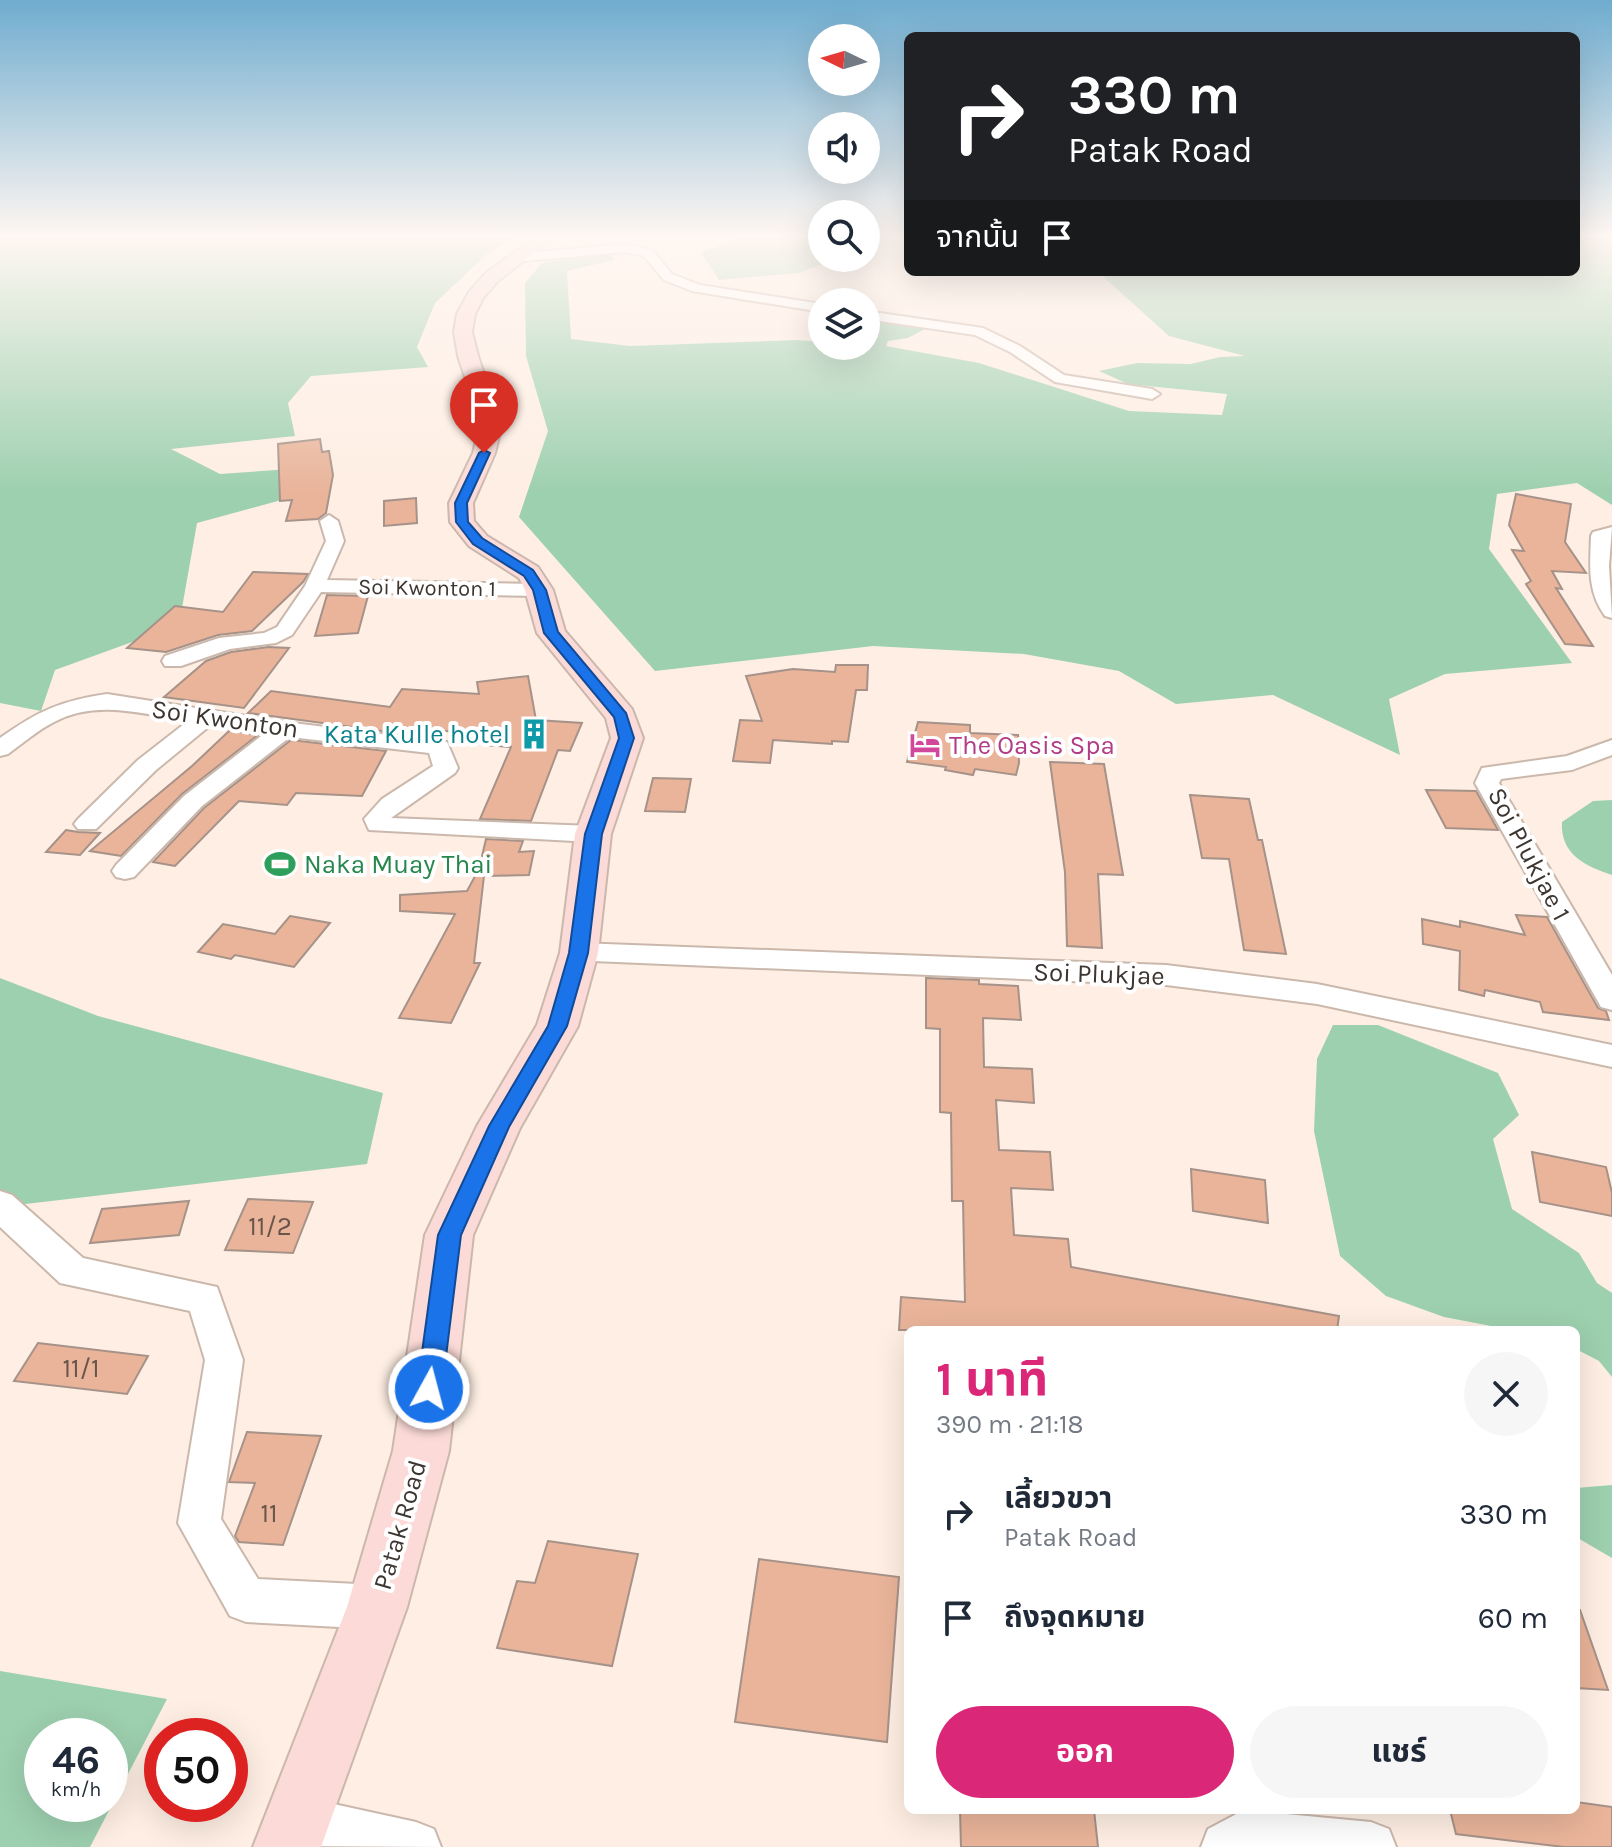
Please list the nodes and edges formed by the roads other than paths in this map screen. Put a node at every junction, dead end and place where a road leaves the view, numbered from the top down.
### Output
1 (465, 321) edge
2 (909, 321) edge
3 (1152, 394) dead end
4 (329, 521) dead end
5 (1612, 533) edge
6 (315, 586) junction
7 (539, 590) junction
8 (1612, 612) edge
9 (173, 661) dead end
10 (208, 716) junction
11 (285, 729) junction
12 (1612, 747) edge
13 (0, 749) edge
14 (87, 824) dead end
15 (593, 834) junction
16 (125, 871) dead end
17 (579, 953) junction
18 (1612, 1000) edge
19 (1612, 1056) edge
20 (0, 1205) edge
21 (377, 1607) junction
22 (292, 1834) edge
23 (416, 1847) edge
24 (1226, 1847) edge
25 (1371, 1847) edge

1 - 7 main road, Patak Road
2 - 3 street
4 - 6 street
5 - 8 street
6 - 7 street, Soi Kwonton 1
6 - 9 street
7 - 15 main road, Patak Road
10 - 11 street, Soi Kwonton
10 - 13 street, Soi Kwonton
10 - 14 street
11 - 15 street, Soi Kwonton
11 - 16 street
12 - 18 street, Soi Plukjae 1
15 - 17 main road, Patak Road
17 - 19 street, Soi Plukjae
17 - 21 main road, Patak Road
20 - 21 street
21 - 22 main road, Patak Road
22 - 23 street
24 - 25 street

